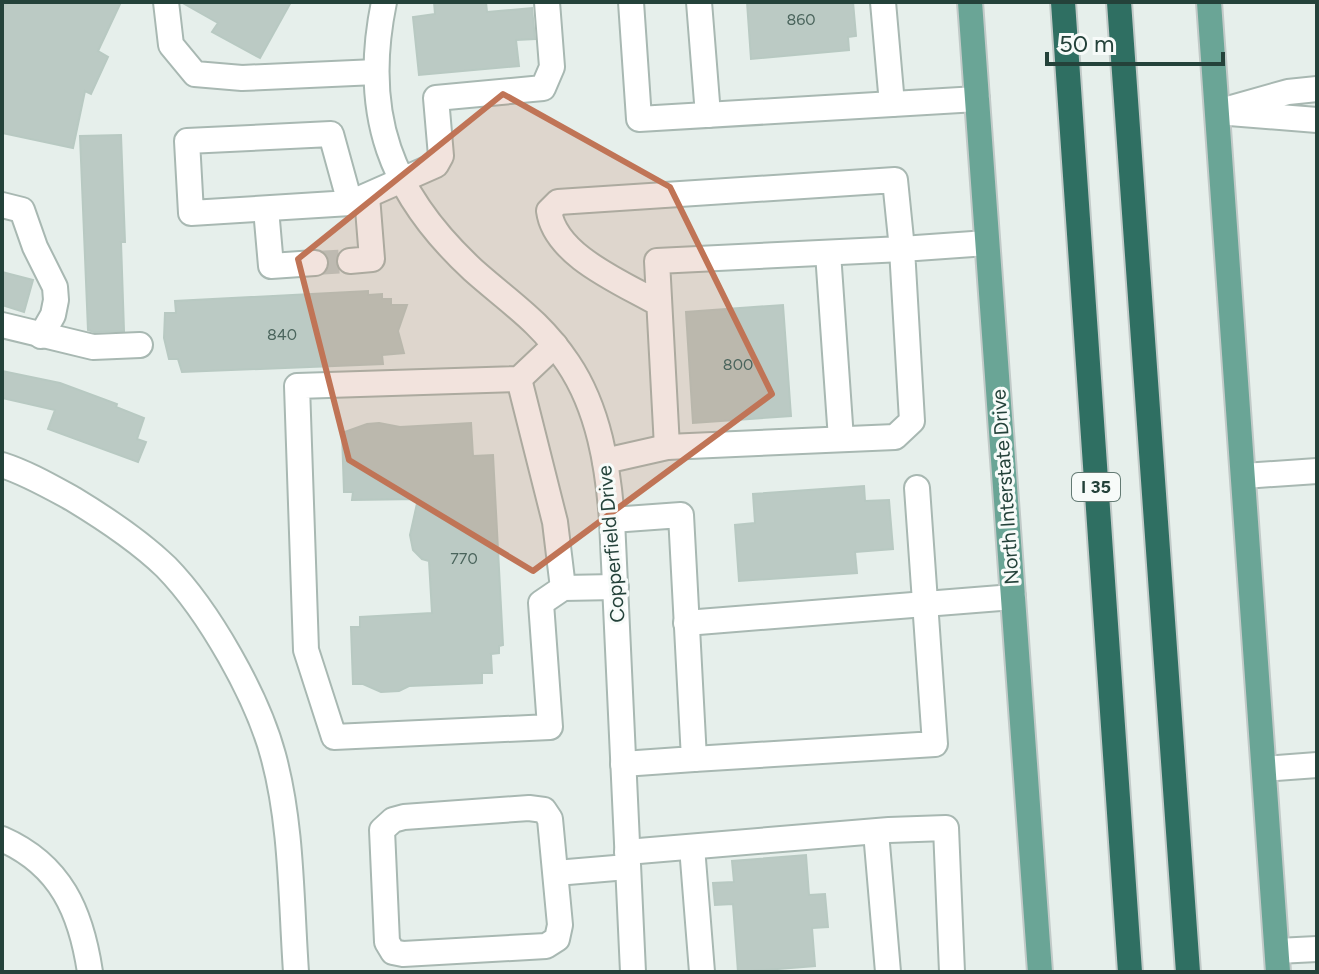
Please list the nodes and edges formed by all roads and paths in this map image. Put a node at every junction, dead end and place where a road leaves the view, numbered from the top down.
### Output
1 (166, 2) edge
2 (384, 2) edge
3 (547, 2) edge
4 (631, 2) edge
5 (699, 2) edge
6 (883, 2) edge
7 (970, 2) edge
8 (1063, 2) edge
9 (1119, 2) edge
10 (1209, 2) edge
11 (376, 72) junction
12 (1317, 89) edge
13 (977, 99) junction
14 (892, 104) junction
15 (1217, 112) junction
16 (708, 115) junction
17 (1317, 120) edge
18 (402, 181) junction
19 (359, 199) junction
20 (12, 208) edge
21 (266, 209) junction
22 (987, 243) junction
23 (902, 249) junction
24 (828, 253) junction
25 (350, 261) tunnel mouth
26 (315, 263) tunnel mouth
27 (659, 304) junction
28 (2, 325) edge
29 (41, 336) junction
30 (140, 345) dead end
31 (555, 345) junction
32 (519, 379) junction
33 (841, 439) junction
34 (667, 447) junction
35 (605, 461) junction
36 (2, 465) edge
37 (1317, 471) edge
38 (1244, 476) junction
39 (917, 488) dead end
40 (612, 520) junction
41 (616, 587) junction
42 (563, 588) junction
43 (1013, 597) junction
44 (926, 604) junction
45 (686, 623) junction
46 (694, 759) junction
47 (623, 764) junction
48 (1317, 765) edge
49 (1264, 769) junction
50 (876, 832) junction
51 (2, 839) edge
52 (692, 847) junction
53 (627, 860) junction
54 (556, 873) junction
55 (1317, 949) edge
56 (1278, 962) edge
57 (90, 972) edge
58 (296, 972) edge
59 (633, 972) edge
60 (702, 972) edge
61 (888, 972) edge
62 (952, 972) edge
63 (1040, 972) edge
64 (1130, 972) edge
65 (1188, 972) edge

1 - 11 street
2 - 11 street, Copperfield Drive
3 - 18 street
4 - 16 street
5 - 16 street
6 - 14 street
7 - 13 main road, North Interstate Drive
8 - 64 highway, I 35
9 - 65 highway
10 - 15 main road
11 - 18 street, Copperfield Drive
12 - 15 street
13 - 14 street
13 - 22 main road, North Interstate Drive
14 - 16 street
15 - 17 street
15 - 38 main road
18 - 19 street
18 - 31 street, Copperfield Drive
19 - 21 street
19 - 21 street
19 - 25 street
20 - 29 street
21 - 26 street
22 - 23 street
22 - 43 main road, North Interstate Drive
23 - 24 street
23 - 27 street
23 - 33 street
24 - 27 street
24 - 33 street
27 - 34 street
28 - 29 street
29 - 30 street
31 - 32 street
31 - 35 street, Copperfield Drive
32 - 42 street
32 - 42 street
33 - 34 street
34 - 35 street
35 - 40 street, Copperfield Drive
36 - 58 street
37 - 38 street
38 - 49 main road
39 - 44 street
40 - 41 street, Copperfield Drive
40 - 45 street
41 - 42 street
41 - 47 street, Copperfield Drive
43 - 44 street
43 - 63 main road, North Interstate Drive
44 - 45 street
44 - 46 street
45 - 46 street
46 - 47 street
47 - 53 street, Copperfield Drive
48 - 49 street
49 - 56 main road
50 - 52 street
50 - 61 street
50 - 62 street
51 - 57 street
52 - 53 street
52 - 60 street
53 - 54 street
53 - 59 street, Copperfield Drive
54 - 54 street
55 - 56 street

